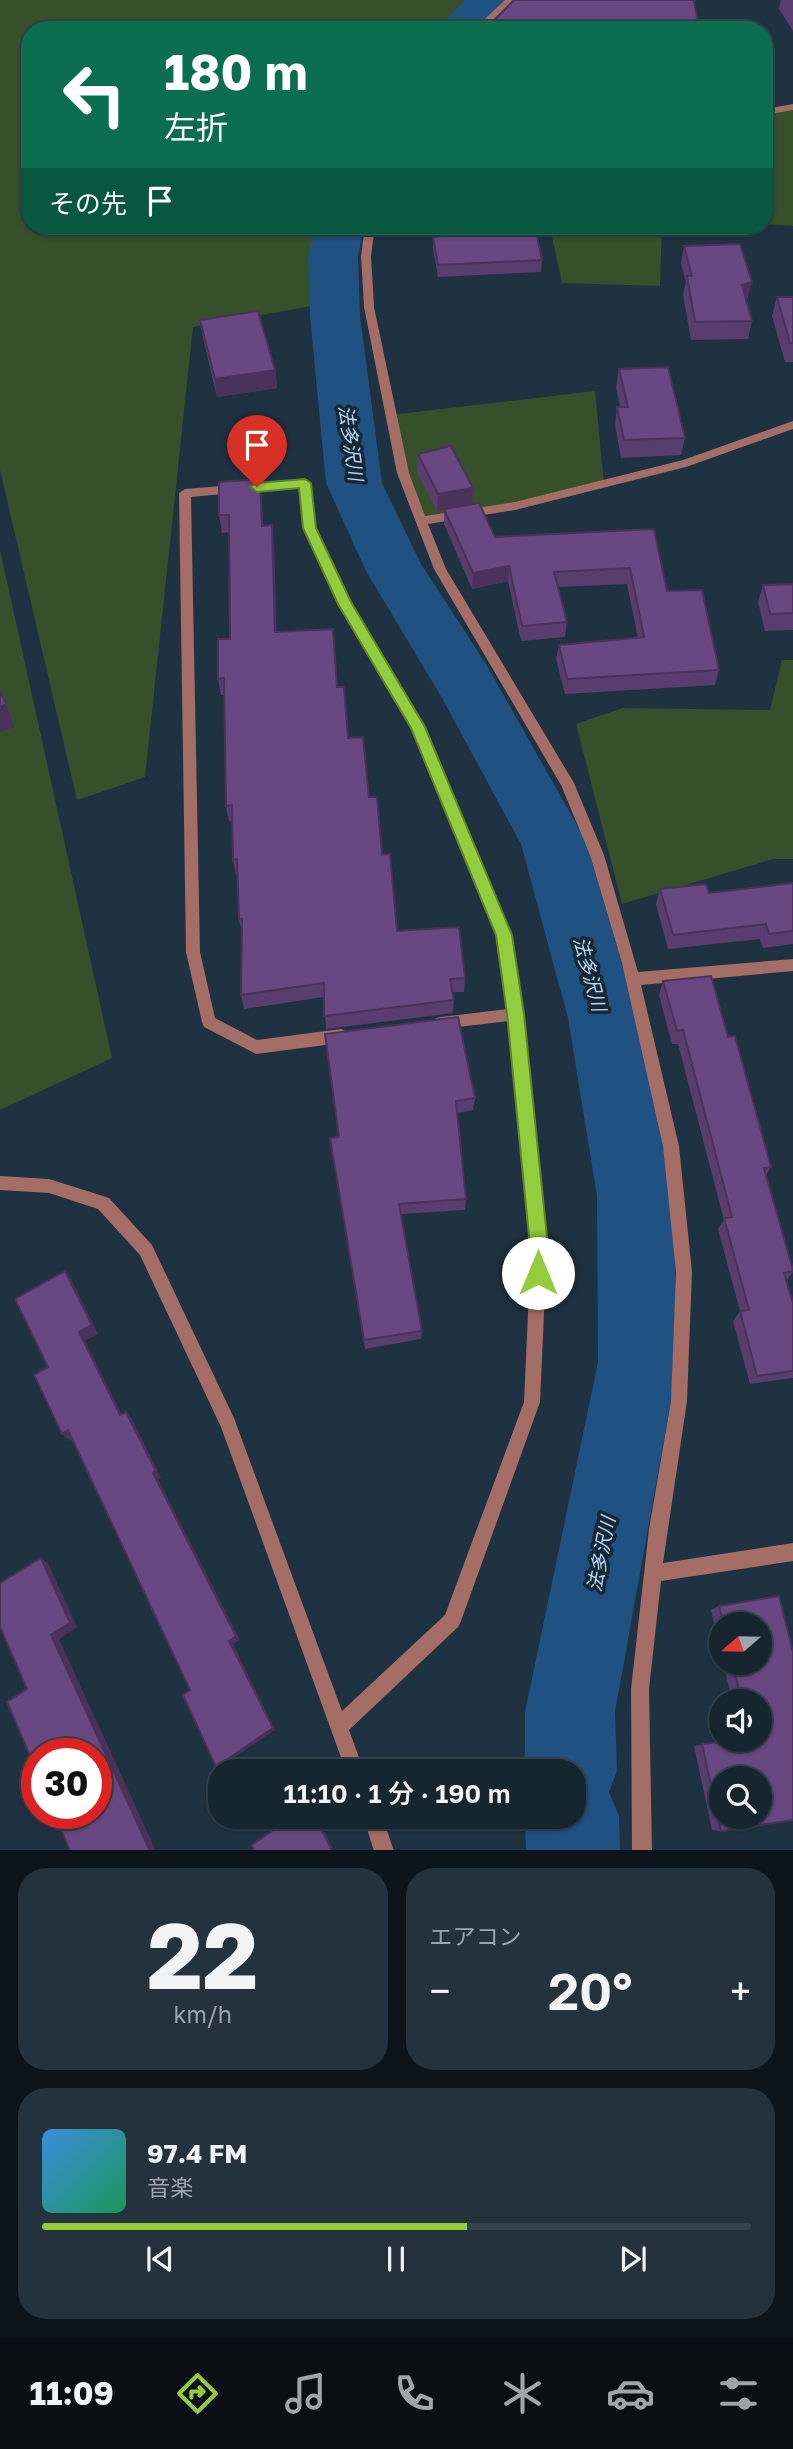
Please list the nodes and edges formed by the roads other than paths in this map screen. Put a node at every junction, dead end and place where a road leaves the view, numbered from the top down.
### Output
1 (510, 0) edge
2 (487, 21) edge
3 (793, 107) edge
4 (773, 110) edge
5 (369, 235) edge
6 (793, 425) edge
7 (421, 521) junction
8 (793, 965) edge
9 (633, 979) junction
10 (516, 1014) junction
11 (420, 1026) edge
12 (352, 1035) edge
13 (0, 1183) edge
14 (793, 1552) edge
15 (653, 1573) junction
16 (339, 1727) junction
17 (351, 1759) edge
18 (377, 1829) edge
19 (384, 1850) edge
20 (642, 1850) edge

1 - 2 street
3 - 4 street
5 - 7 street
6 - 7 street
7 - 9 street
8 - 9 street
9 - 15 street
10 - 11 street
10 - 12 street
10 - 16 street
13 - 16 street
14 - 15 street
15 - 20 street
16 - 17 street
18 - 19 street

